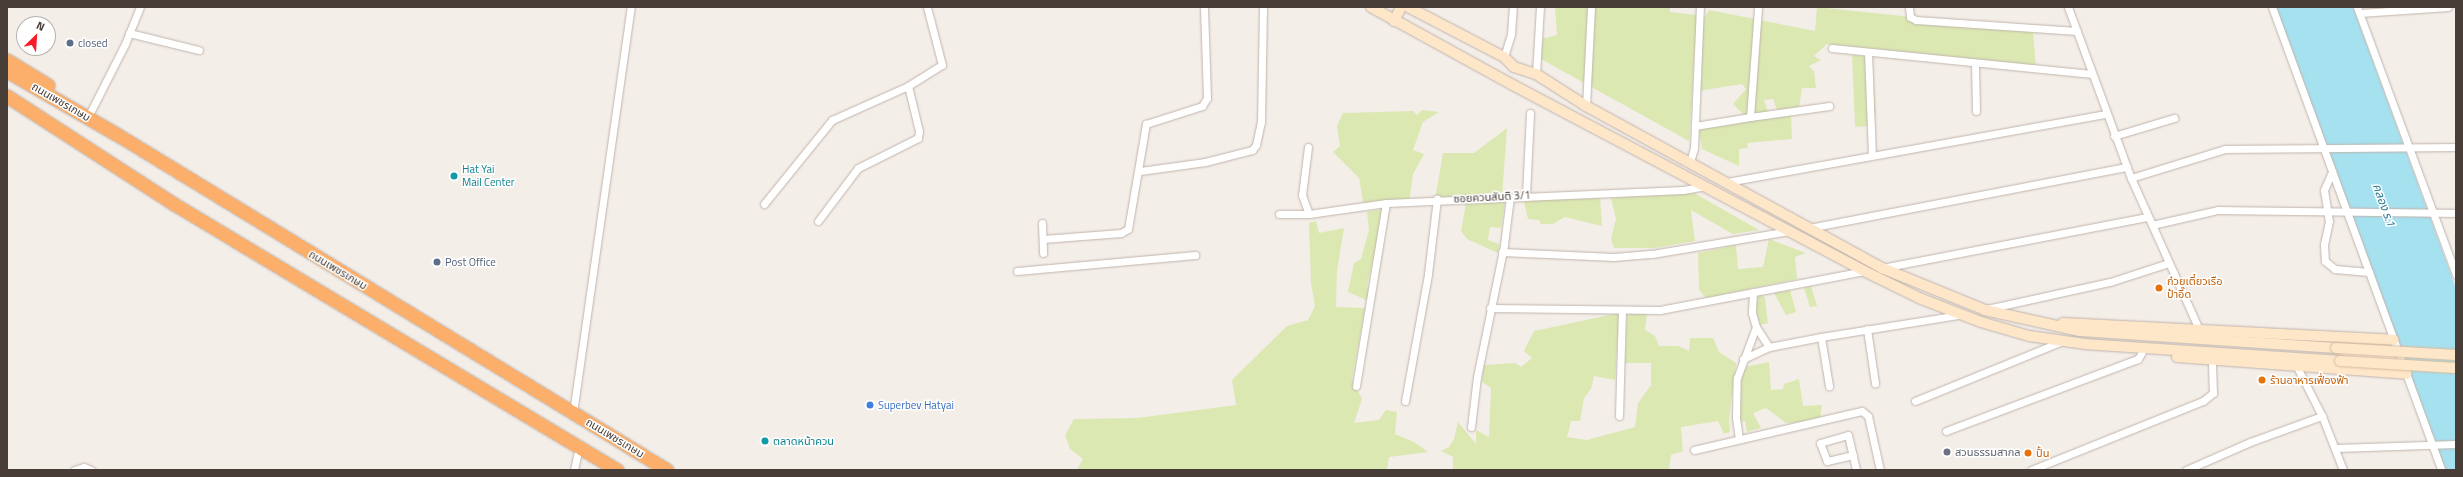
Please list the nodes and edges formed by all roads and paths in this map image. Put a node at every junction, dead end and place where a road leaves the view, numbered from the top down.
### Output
1 (140, 7) edge
2 (631, 7) edge
3 (927, 7) edge
4 (1204, 7) edge
5 (1263, 7) edge
6 (1371, 7) edge
7 (1401, 7) edge
8 (1408, 7) edge
9 (1513, 7) edge
10 (1540, 7) edge
11 (1591, 7) edge
12 (1700, 7) edge
13 (1758, 7) edge
14 (1909, 7) edge
15 (2068, 7) edge
16 (2272, 7) edge
17 (2448, 7) edge
18 (2359, 10) edge
19 (1394, 21) junction
20 (2077, 31) junction
21 (129, 33) junction
22 (1832, 48) dead end
23 (199, 50) dead end
24 (1868, 52) junction
25 (1504, 57) junction
26 (7, 60) edge
27 (1975, 63) junction
28 (7, 71) edge
29 (1536, 74) junction
30 (2092, 74) junction
31 (908, 86) junction
32 (7, 96) edge
33 (7, 105) edge
34 (1586, 106) junction
35 (1829, 106) dead end
36 (91, 111) junction
37 (1976, 111) dead end
38 (1530, 113) dead end
39 (2106, 114) junction
40 (1750, 117) junction
41 (2174, 118) dead end
42 (1695, 126) junction
43 (118, 135) junction
44 (2114, 136) junction
45 (74, 141) junction
46 (2323, 146) junction
47 (1308, 147) dead end
48 (2406, 147) junction
49 (2456, 147) edge
50 (1872, 155) junction
51 (1690, 162) junction
52 (2127, 167) junction
53 (1140, 171) junction
54 (2332, 172) junction
55 (2130, 178) junction
56 (1727, 182) junction
57 (1705, 186) junction
58 (1526, 195) junction
59 (1510, 197) junction
60 (1437, 199) junction
61 (1386, 202) junction
62 (764, 204) dead end
63 (2329, 212) junction
64 (2435, 212) junction
65 (2348, 213) junction
66 (2456, 213) edge
67 (1279, 214) dead end
68 (1309, 214) junction
69 (2148, 217) junction
70 (818, 221) dead end
71 (1042, 223) dead end
72 (2152, 225) junction
73 (1809, 228) junction
74 (1789, 231) junction
75 (1043, 239) junction
76 (1502, 252) junction
77 (1043, 253) dead end
78 (1195, 255) dead end
79 (2169, 263) junction
80 (1882, 268) junction
81 (1017, 271) dead end
82 (1864, 271) junction
83 (2369, 272) junction
84 (2456, 274) edge
85 (1753, 292) junction
86 (1490, 308) junction
87 (1622, 310) junction
88 (1985, 310) junction
89 (1962, 314) junction
90 (2029, 321) junction
91 (1756, 327) junction
92 (1867, 329) junction
93 (2199, 329) junction
94 (1821, 337) junction
95 (2394, 340) junction
96 (2063, 341) junction
97 (2085, 344) junction
98 (1770, 348) junction
99 (2142, 352) junction
100 (2456, 355) edge
101 (1743, 359) junction
102 (2212, 361) junction
103 (2297, 367) junction
104 (2456, 368) edge
105 (2406, 374) junction
106 (1875, 383) dead end
107 (1356, 386) dead end
108 (1829, 386) dead end
109 (1405, 401) dead end
110 (1914, 401) dead end
111 (573, 413) junction
112 (1619, 416) dead end
113 (2322, 416) junction
114 (1471, 427) dead end
115 (1946, 431) dead end
116 (1739, 439) junction
117 (2431, 444) junction
118 (2456, 444) edge
119 (579, 447) junction
120 (2336, 448) junction
121 (1694, 450) dead end
122 (1853, 455) junction
123 (74, 470) edge
124 (91, 470) edge
125 (574, 470) edge
126 (617, 470) edge
127 (668, 470) edge
128 (1856, 470) edge
129 (1880, 470) edge
130 (2031, 470) edge
131 (2186, 470) edge
132 (2344, 470) edge
133 (2441, 470) edge

1 - 21 street
2 - 111 street
3 - 31 street
4 - 53 street
5 - 53 street
6 - 19 main road
7 - 19 main road
8 - 25 main road
9 - 25 street
10 - 29 street
11 - 34 street
12 - 42 street
13 - 40 street
14 - 20 street
15 - 20 street
16 - 46 street
17 - 18 street
18 - 48 street
19 - 57 main road
20 - 30 street
21 - 23 street
21 - 36 street
22 - 24 street
24 - 27 street
24 - 50 street
25 - 29 main road
26 - 36 highway
27 - 30 street
27 - 37 street
28 - 43 highway, ถนนเพชรเกษม
29 - 34 main road
30 - 39 street
31 - 62 street
31 - 70 street
32 - 45 highway, ถนนเพชรเกษม
33 - 45 highway
34 - 51 main road
35 - 40 street
36 - 43 highway
38 - 58 street
39 - 44 street
39 - 50 street
40 - 42 street
41 - 44 street
42 - 51 street
43 - 111 highway, ถนนเพชรเกษม
44 - 52 street
45 - 119 highway, ถนนเพชรเกษม
46 - 48 street
46 - 54 street
46 - 55 street
47 - 68 street
48 - 49 street
48 - 64 street
50 - 56 street
51 - 56 main road
52 - 55 street
52 - 73 street
53 - 75 street
54 - 63 street
54 - 65 street
55 - 69 street
56 - 73 main road
57 - 58 street, ซอยควนสันติ 3/1
57 - 74 main road
58 - 59 street, ซอยควนสันติ 3/1
59 - 60 street, ซอยควนสันติ 3/1
59 - 76 street
60 - 61 street, ซอยควนสันติ 3/1
60 - 109 street
61 - 68 street, ซอยควนสันติ 3/1
61 - 107 street
63 - 65 street
63 - 72 street
63 - 83 street
64 - 65 street
64 - 66 street
64 - 84 street
65 - 83 street
67 - 68 street, ซอยควนสันติ 3/1
69 - 72 street
69 - 80 street
71 - 75 street
72 - 79 street
73 - 80 main road
74 - 76 street
74 - 82 main road
75 - 77 street
76 - 86 street
78 - 81 street
79 - 88 street
79 - 93 street
80 - 88 main road
82 - 85 street
82 - 89 main road
83 - 95 street
85 - 87 street
85 - 91 street
86 - 87 street
86 - 114 street
87 - 112 street
88 - 90 main road
89 - 92 street
89 - 96 main road
90 - 93 main road
90 - 100 main road, bridge
91 - 98 street
91 - 101 street
92 - 94 street
92 - 106 street
93 - 95 main road
94 - 98 street
94 - 108 street
95 - 105 street
96 - 97 main road
96 - 110 street
97 - 99 main road
97 - 104 main road, bridge
98 - 101 street
99 - 102 main road
99 - 115 street
101 - 116 street
102 - 103 main road
102 - 130 street
103 - 105 main road
103 - 113 street
105 - 117 street
111 - 127 highway, ถนนเพชรเกษม
113 - 120 street
113 - 131 street
116 - 121 street
116 - 129 street
117 - 118 street
117 - 120 street
117 - 133 street
119 - 125 street
119 - 126 highway, ถนนเพชรเกษม
120 - 132 street
122 - 122 street
122 - 128 street
123 - 124 street

